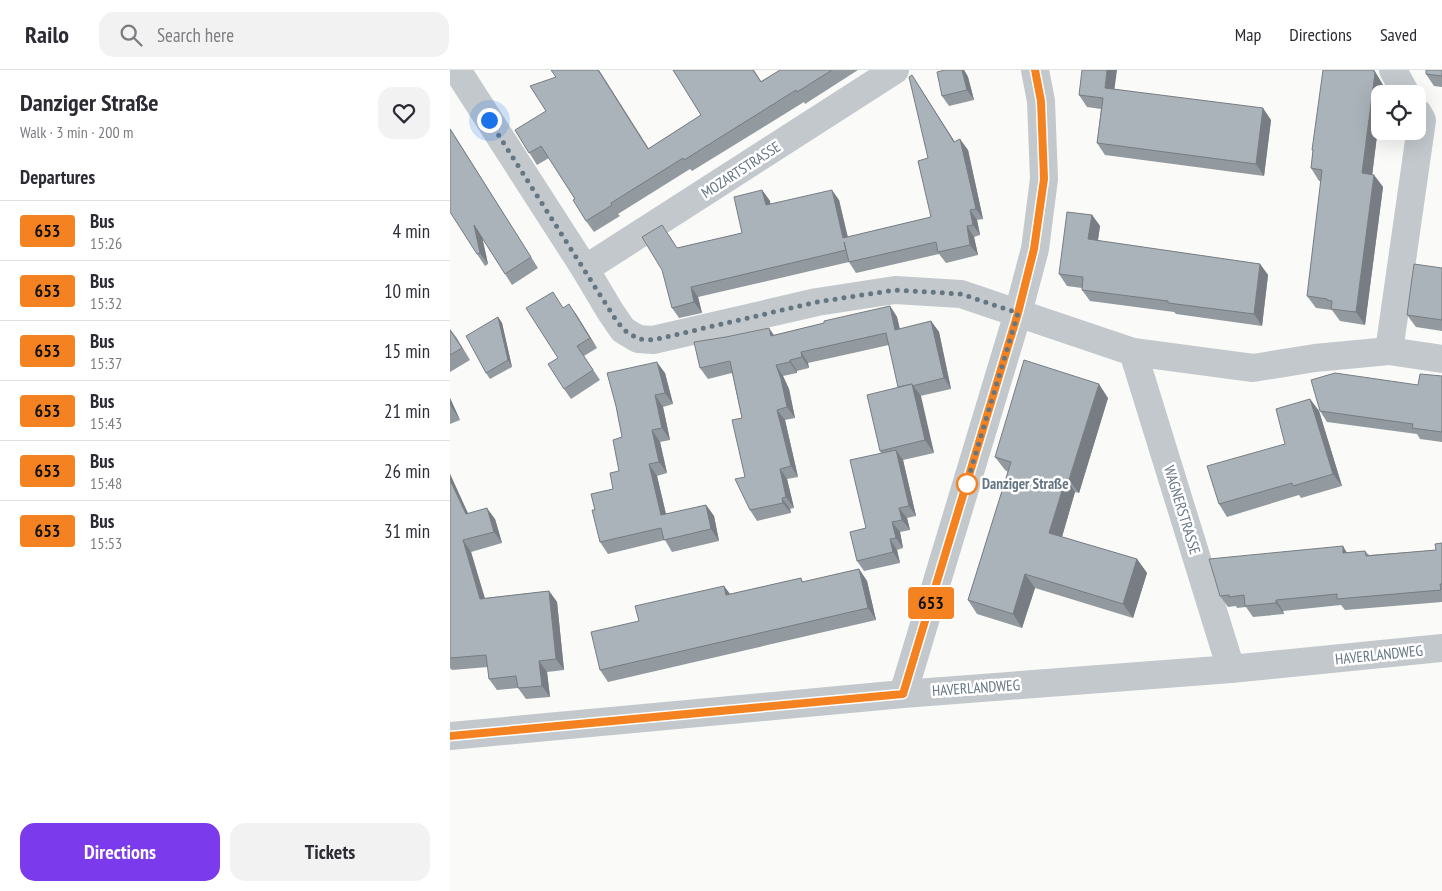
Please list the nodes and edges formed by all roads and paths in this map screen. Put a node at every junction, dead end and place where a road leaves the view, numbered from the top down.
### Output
1 (457, 70) edge
2 (896, 70) edge
3 (1036, 70) edge
4 (1393, 70) edge
5 (1401, 85) edge
6 (1427, 119) edge
7 (585, 270) junction
8 (1018, 313) junction
9 (1389, 351) junction
10 (1133, 352) junction
11 (1442, 359) edge
12 (1442, 648) edge
13 (1231, 669) junction
14 (903, 694) junction
15 (450, 736) edge

1 - 7 street
2 - 7 street, MOZARTSTRASSE
3 - 8 street
4 - 5 street
6 - 9 street
7 - 8 street
8 - 10 street
8 - 14 street
9 - 10 street
9 - 11 street
10 - 13 street, WAGNERSTRASSE
12 - 13 street, HAVERLANDWEG
13 - 14 street, HAVERLANDWEG
14 - 15 street, HAVERLANDWEG

